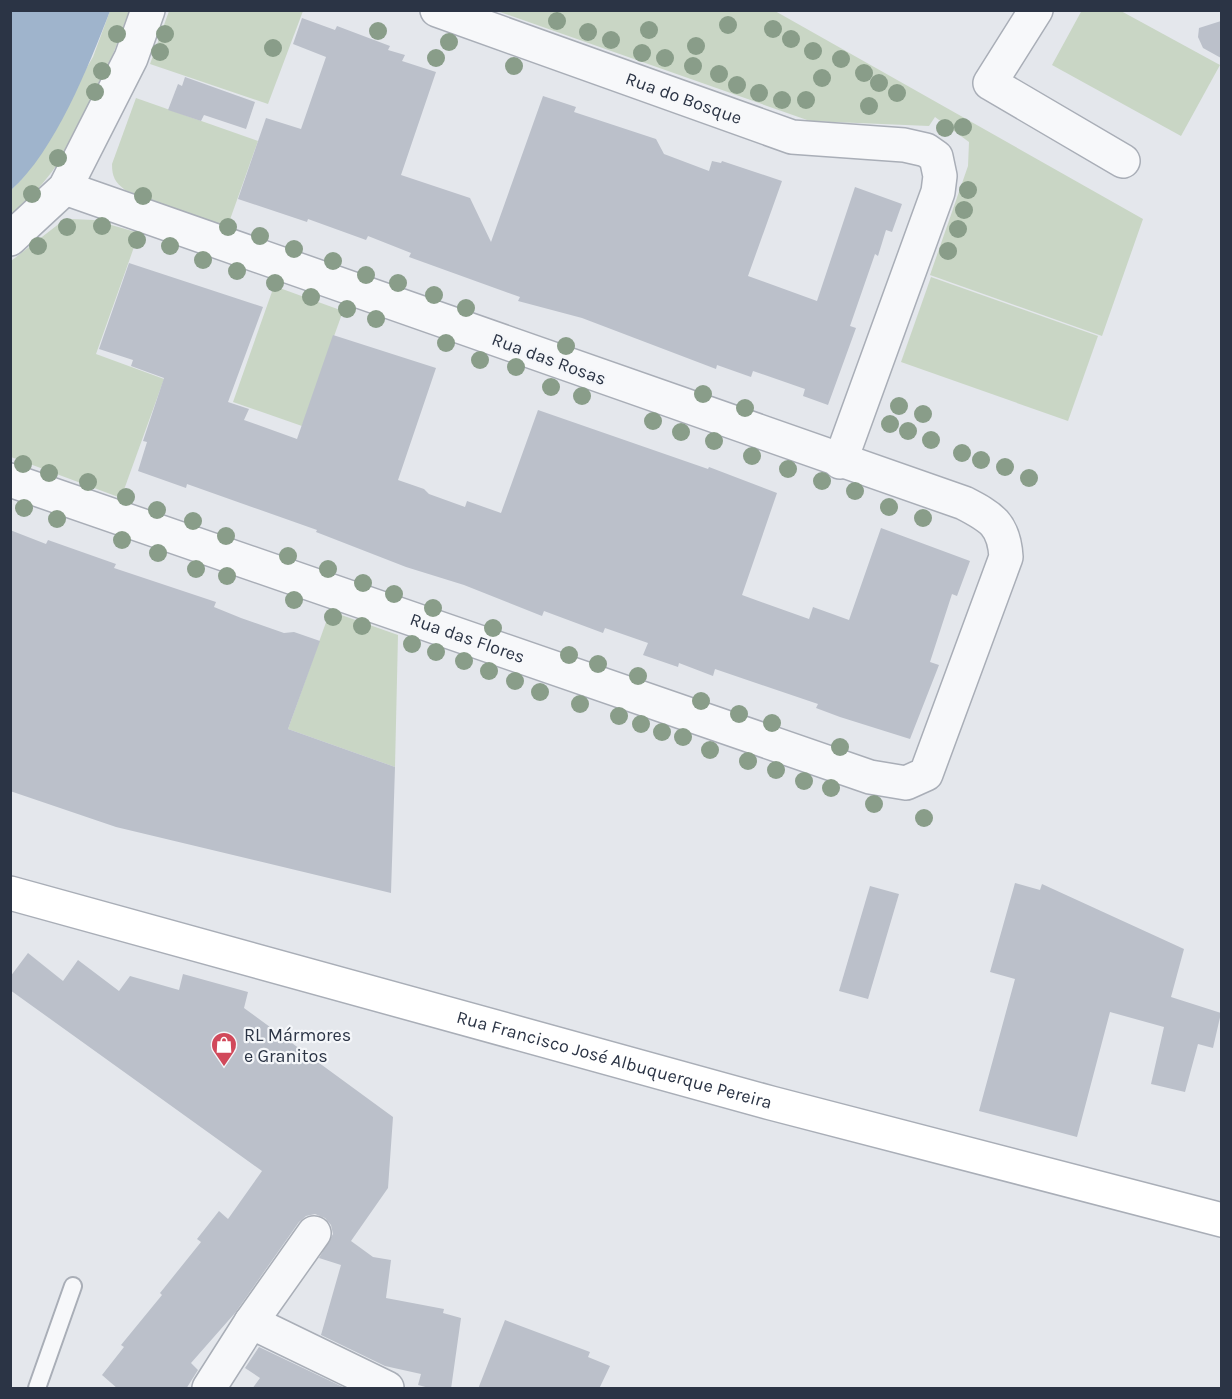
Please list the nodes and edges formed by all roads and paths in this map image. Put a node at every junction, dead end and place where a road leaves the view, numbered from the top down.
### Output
1 (148, 10) edge
2 (437, 10) edge
3 (1036, 10) edge
4 (1123, 161) dead end
5 (64, 188) junction
6 (10, 239) edge
7 (840, 462) junction
8 (10, 480) edge
9 (926, 774) joint
10 (10, 893) edge
11 (1221, 1220) edge
12 (314, 1233) dead end
13 (73, 1286) dead end
14 (251, 1322) junction
15 (37, 1389) edge
16 (209, 1389) edge
17 (387, 1389) edge

1 - 5 street
2 - 7 street, Rua do Bosque
3 - 4 street
5 - 6 street
5 - 7 street, Rua das Rosas
7 - 9 street, Rua das Rosas
8 - 9 street, Rua das Flores
10 - 11 main road, Rua Francisco José Albuquerque Pereira
12 - 14 street
13 - 15 lane
14 - 16 street
14 - 17 street

